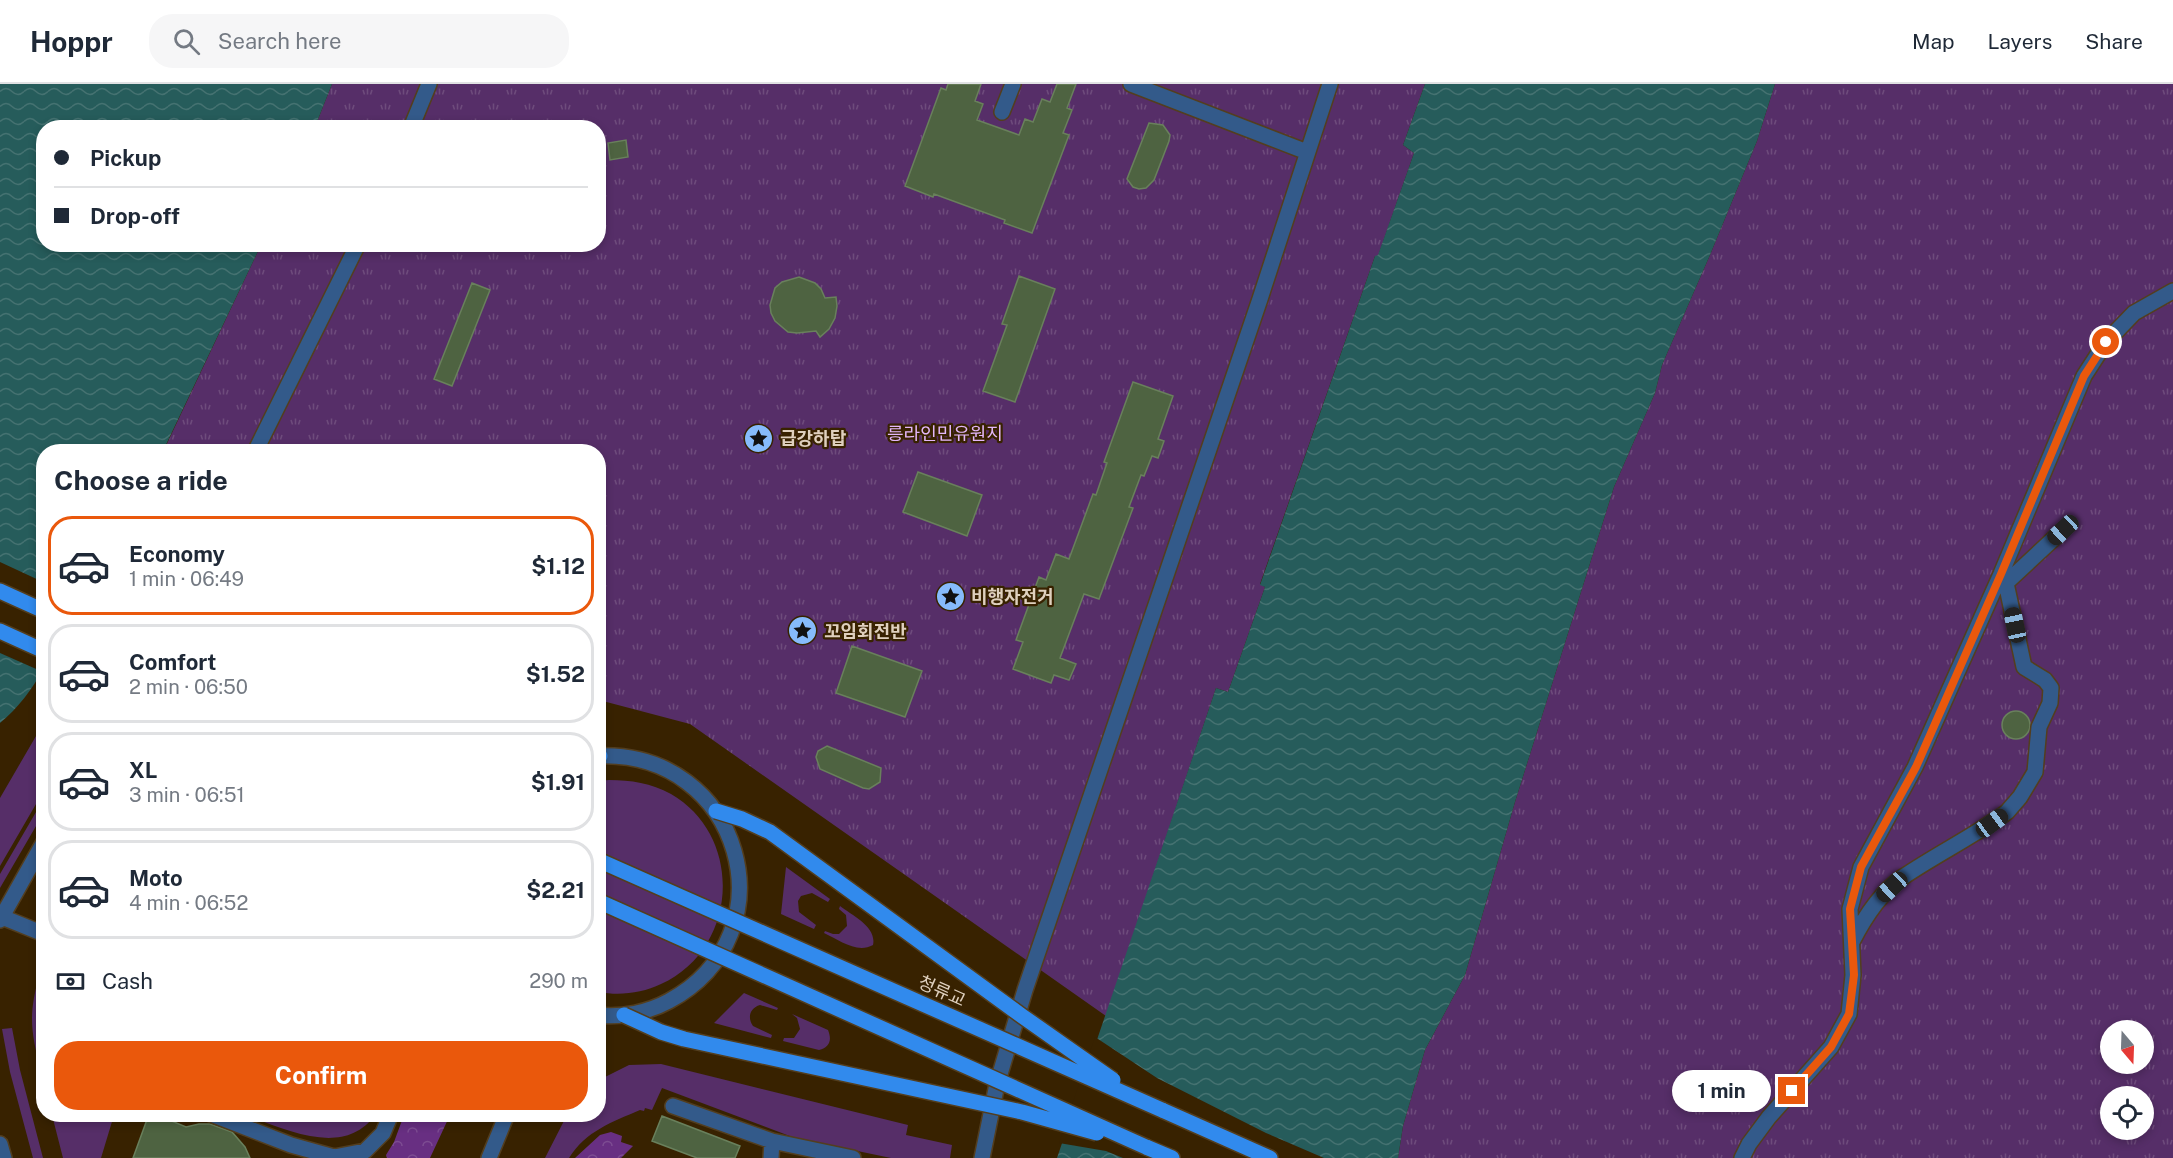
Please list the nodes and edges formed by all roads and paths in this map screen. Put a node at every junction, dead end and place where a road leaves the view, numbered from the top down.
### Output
1 (429, 84) edge
2 (1013, 84) edge
3 (1131, 84) edge
4 (1330, 84) edge
5 (1002, 112) dead end
6 (414, 120) edge
7 (1307, 152) junction
8 (354, 252) edge
9 (2173, 291) edge
10 (259, 444) edge
11 (2063, 530) dead end
12 (2003, 579) junction
13 (0, 591) edge
14 (36, 607) edge
15 (0, 632) edge
16 (36, 648) edge
17 (606, 756) edge
18 (716, 811) junction
19 (36, 856) edge
20 (606, 864) edge
21 (606, 905) edge
22 (1, 918) edge
23 (36, 931) edge
24 (1851, 943) junction
25 (606, 1015) edge
26 (624, 1015) junction
27 (673, 1106) dead end
28 (1162, 1110) junction
29 (232, 1122) edge
30 (388, 1122) edge
31 (504, 1122) edge
32 (772, 1141) junction
33 (0, 1144) edge
34 (1146, 1147) junction
35 (367, 1155) edge
36 (4, 1158) edge
37 (489, 1158) edge
38 (771, 1158) edge
39 (851, 1158) edge
40 (982, 1158) edge
41 (1172, 1158) edge
42 (1270, 1158) edge
43 (1742, 1158) edge

1 - 6 street
2 - 5 street
3 - 7 street
4 - 7 street
7 - 40 street
8 - 10 street
9 - 12 street
11 - 12 street
12 - 24 street
12 - 24 street
13 - 14 main road
15 - 16 main road
17 - 18 street
18 - 26 street, bridge
18 - 28 main road, bridge
19 - 22 street
20 - 28 main road, 청류교, bridge
21 - 34 main road, bridge
22 - 23 street
24 - 43 street
25 - 26 street
26 - 34 main road, bridge
27 - 32 street
28 - 42 main road, 청류교
29 - 35 street
30 - 35 street
31 - 37 street
32 - 38 street
32 - 39 street
33 - 36 street
34 - 41 main road

